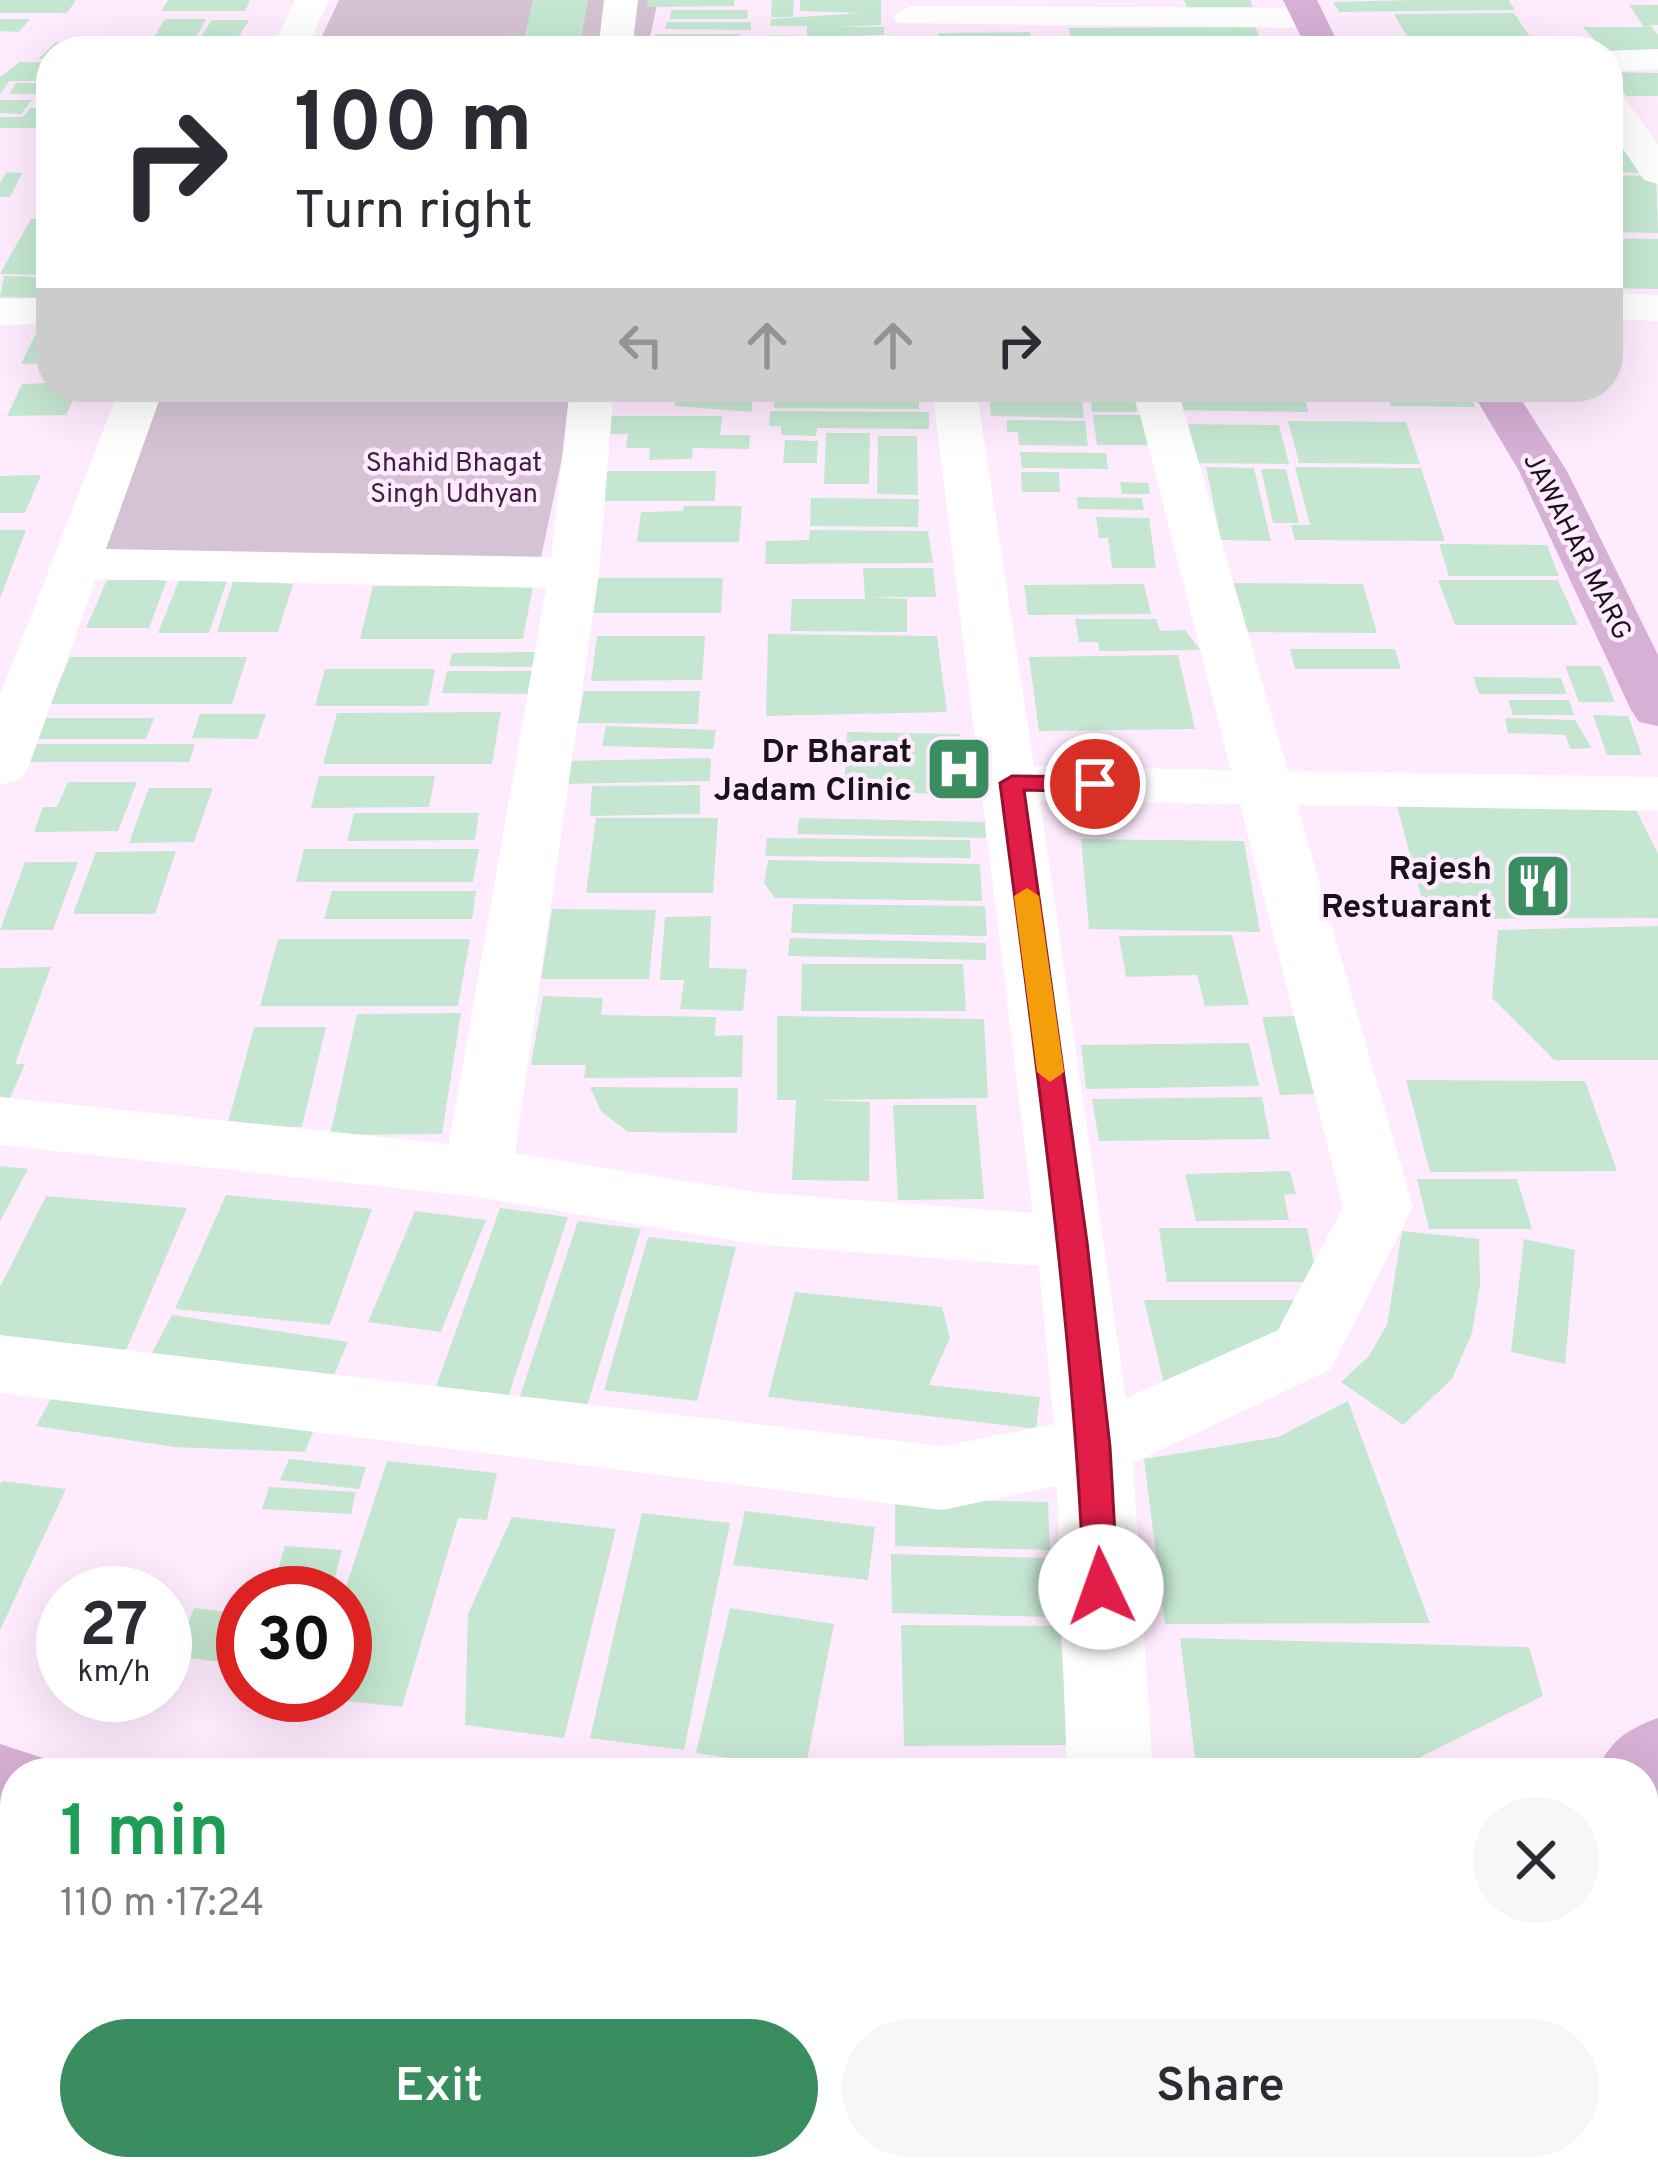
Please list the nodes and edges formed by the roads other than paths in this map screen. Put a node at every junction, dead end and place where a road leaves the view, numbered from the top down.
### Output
1 (311, 0) edge
2 (621, 0) edge
3 (1046, 8) edge
4 (1304, 9) edge
5 (911, 22) edge
6 (295, 36) edge
7 (617, 36) edge
8 (1318, 36) edge
9 (1658, 59) edge
10 (1623, 60) edge
11 (1623, 122) edge
12 (1658, 172) edge
13 (1623, 307) edge
14 (1658, 308) edge
15 (36, 311) edge
16 (0, 312) edge
17 (136, 402) edge
18 (591, 402) edge
19 (956, 402) edge
20 (1158, 402) edge
21 (1500, 402) edge
22 (76, 564) junction
23 (574, 573) junction
24 (1658, 710) edge
25 (0, 768) edge
26 (1012, 783) junction
27 (1261, 788) junction
28 (1658, 794) edge
29 (0, 1121) edge
30 (478, 1172) junction
31 (1072, 1242) junction
32 (0, 1364) edge
33 (1094, 1447) junction
34 (1109, 1758) edge

1 - 6 street
2 - 7 street
3 - 4 street
3 - 5 street
4 - 8 main road
9 - 10 street
11 - 12 street
13 - 14 street
15 - 16 street
17 - 22 street
18 - 23 street
19 - 26 street
20 - 27 street
21 - 24 main road, JAWAHAR MARG
22 - 23 street
22 - 25 street
23 - 30 street
26 - 27 street
26 - 31 street
27 - 28 street
27 - 33 street
29 - 30 street
30 - 31 street
31 - 33 street
32 - 33 street
33 - 34 street

